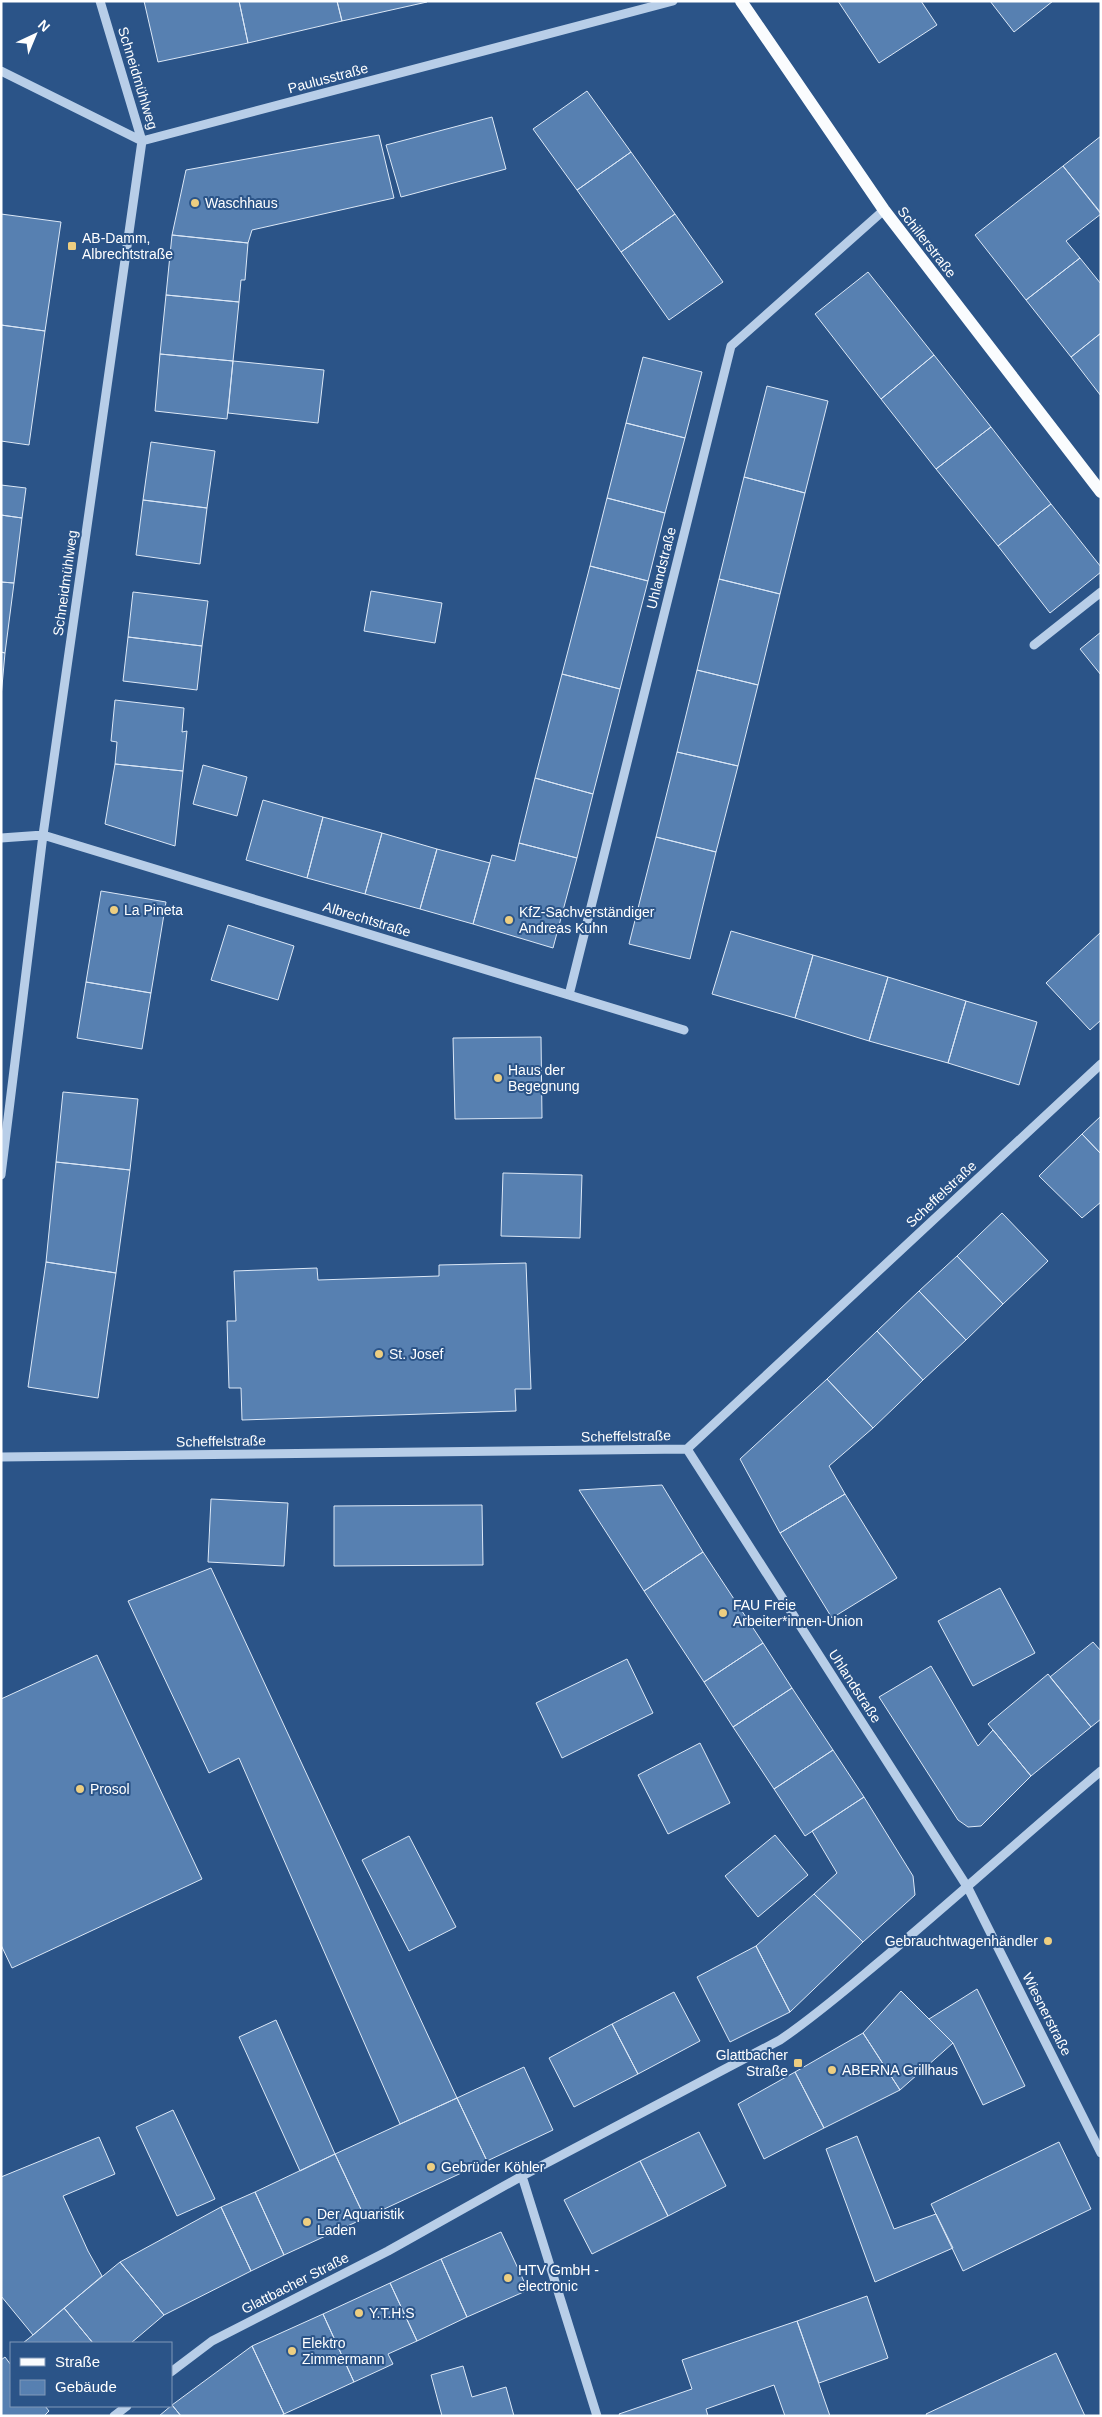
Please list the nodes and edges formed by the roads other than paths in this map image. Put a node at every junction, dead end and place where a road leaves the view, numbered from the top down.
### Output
1 (100, 1) edge
2 (672, 1) edge
3 (741, 1) edge
4 (1, 71) edge
5 (142, 141) junction
6 (884, 210) junction
7 (1101, 492) edge
8 (1101, 592) edge
9 (1034, 645) dead end
10 (43, 835) junction
11 (1, 838) edge
12 (569, 995) junction
13 (684, 1030) dead end
14 (1101, 1064) edge
15 (1, 1175) edge
16 (687, 1449) junction
17 (1, 1457) edge
18 (1101, 1771) edge
19 (968, 1888) junction
20 (1101, 2153) edge
21 (522, 2176) junction
22 (172, 2371) edge
23 (126, 2407) edge
24 (114, 2416) edge
25 (598, 2416) edge

1 - 5 street, Schneidmühlweg
2 - 5 street, Paulusstraße
3 - 6 main road, Schillerstraße
4 - 5 street
5 - 10 street, Schneidmühlweg
6 - 7 main road, Schillerstraße
6 - 12 street, Uhlandstraße
8 - 9 street
10 - 11 street
10 - 12 street, Albrechtstraße
10 - 15 street, Schneidmühlweg
12 - 13 street, Albrechtstraße
14 - 16 street, Scheffelstraße
16 - 17 street, Scheffelstraße
16 - 19 street, Uhlandstraße
18 - 19 street, Glattbacher Straße
19 - 20 street, Wiesnerstraße
19 - 21 street, Glattbacher Straße
21 - 22 street, Glattbacher Straße
21 - 25 street
23 - 24 street

